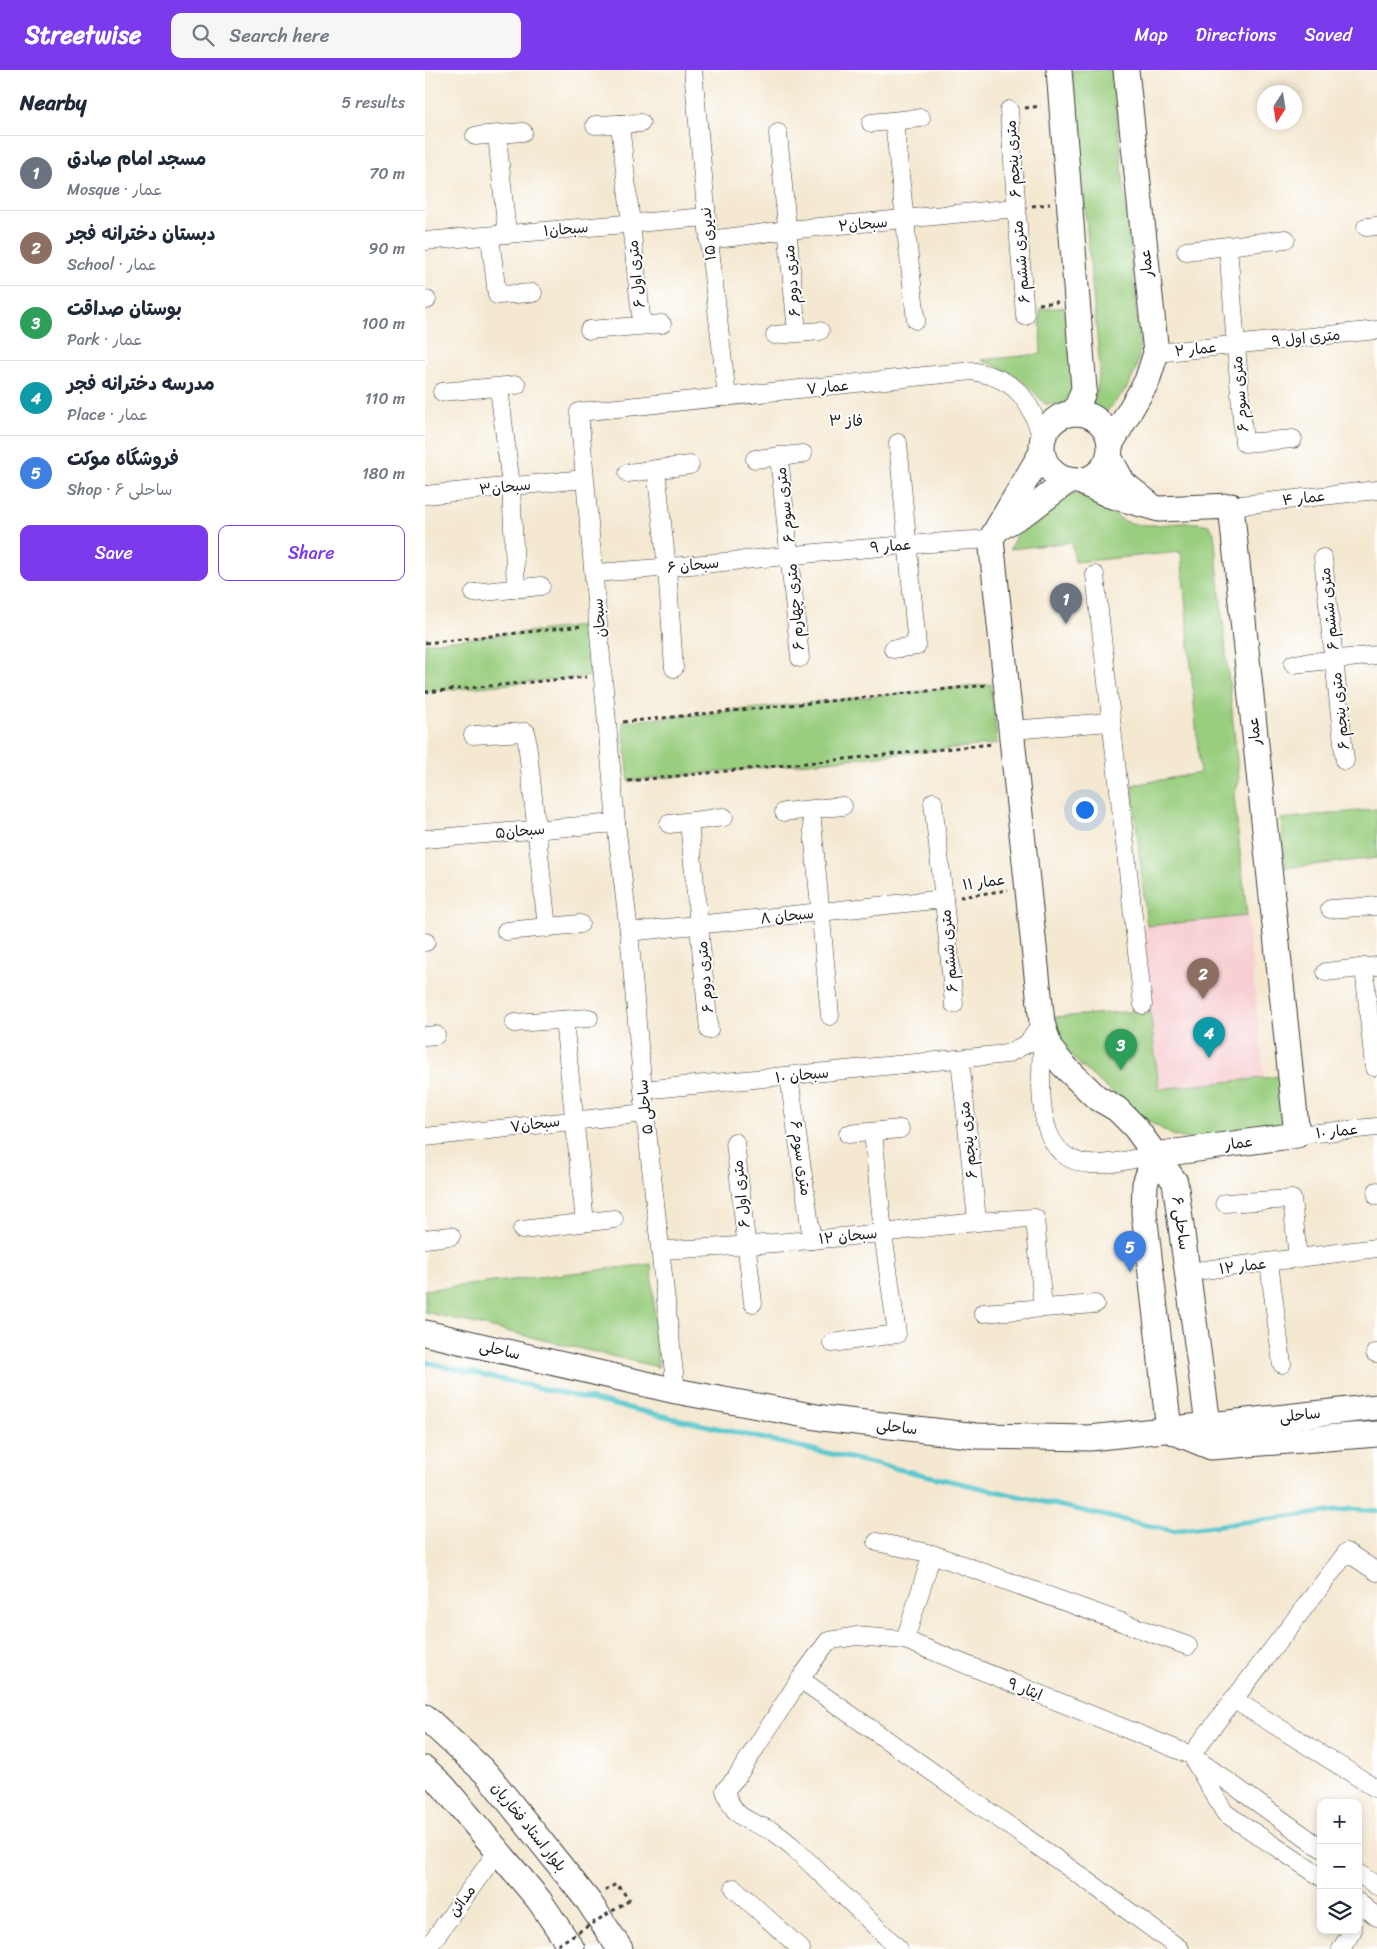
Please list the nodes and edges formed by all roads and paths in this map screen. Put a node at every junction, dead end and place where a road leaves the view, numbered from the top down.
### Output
1 (693, 70) edge
2 (1059, 70) edge
3 (1126, 70) edge
4 (1062, 104) junction
5 (1009, 110) joint
6 (921, 118) dead end
7 (894, 121) junction
8 (641, 123) dead end
9 (871, 123) dead end
10 (620, 124) junction
11 (595, 125) dead end
12 (523, 132) dead end
13 (778, 133) dead end
14 (497, 135) junction
15 (475, 136) dead end
16 (1071, 201) junction
17 (1017, 208) junction
18 (706, 216) junction
19 (905, 220) junction
20 (631, 224) junction
21 (788, 230) junction
22 (499, 235) junction
23 (1287, 239) dead end
24 (709, 240) junction
25 (425, 241) edge
26 (1228, 247) junction
27 (1186, 251) dead end
28 (533, 293) dead end
29 (1078, 300) junction
30 (1025, 310) joint
31 (916, 320) dead end
32 (662, 324) dead end
33 (642, 325) junction
34 (589, 330) dead end
35 (1377, 330) edge
36 (820, 331) dead end
37 (797, 332) junction
38 (775, 334) dead end
39 (1236, 345) junction
40 (1155, 353) junction
41 (517, 385) dead end
42 (499, 388) junction
43 (442, 392) dead end
44 (727, 397) junction
45 (579, 412) joint
46 (1075, 412) junction
47 (1293, 439) dead end
48 (898, 443) dead end
49 (1042, 445) junction
50 (1109, 451) junction
51 (803, 454) dead end
52 (779, 456) junction
53 (755, 459) dead end
54 (689, 465) dead end
55 (656, 469) junction
56 (628, 473) dead end
57 (584, 479) junction
58 (1074, 480) junction
59 (511, 486) junction
60 (1377, 490) edge
61 (425, 495) edge
62 (1231, 506) junction
63 (1159, 510) junction
64 (995, 534) junction
65 (907, 544) junction
66 (791, 555) junction
67 (1323, 558) dead end
68 (667, 568) junction
69 (595, 573) junction
70 (1095, 575) dead end
71 (541, 586) dead end
72 (516, 588) junction
73 (474, 593) dead end
74 (599, 624) junction
75 (425, 643) edge
76 (893, 649) dead end
77 (1377, 656) edge
78 (800, 658) dead end
79 (1334, 660) junction
80 (1293, 664) dead end
81 (674, 668) dead end
82 (604, 675) junction
83 (1006, 682) junction
84 (425, 692) edge
85 (1110, 722) junction
86 (608, 726) junction
87 (473, 735) dead end
88 (1012, 736) junction
89 (1345, 761) dead end
90 (629, 781) dead end
91 (933, 802) dead end
92 (843, 806) dead end
93 (811, 810) junction
94 (785, 812) dead end
95 (724, 817) dead end
96 (689, 822) junction
97 (616, 824) junction
98 (669, 824) dead end
99 (538, 829) junction
100 (425, 840) edge
101 (1027, 888) junction
102 (945, 899) junction
103 (1377, 906) edge
104 (1330, 909) dead end
105 (821, 912) junction
106 (580, 924) dead end
107 (700, 924) junction
108 (547, 928) junction
109 (506, 931) dead end
110 (629, 932) junction
111 (1370, 966) edge
112 (1326, 972) dead end
113 (954, 1004) dead end
114 (1143, 1005) dead end
115 (830, 1016) dead end
116 (589, 1018) dead end
117 (564, 1020) junction
118 (1042, 1022) junction
119 (514, 1024) dead end
120 (709, 1030) dead end
121 (960, 1059) junction
122 (1374, 1067) dead end
123 (789, 1077) junction
124 (643, 1090) junction
125 (645, 1113) junction
126 (573, 1119) junction
127 (1377, 1127) edge
128 (900, 1129) dead end
129 (873, 1132) junction
130 (848, 1134) dead end
131 (1297, 1135) junction
132 (425, 1137) edge
133 (735, 1142) dead end
134 (1155, 1155) junction
135 (1377, 1191) edge
136 (1377, 1196) edge
137 (1225, 1203) dead end
138 (614, 1220) dead end
139 (977, 1220) junction
140 (585, 1222) junction
141 (521, 1230) dead end
142 (883, 1233) junction
143 (451, 1236) dead end
144 (425, 1239) edge
145 (812, 1240) junction
146 (747, 1246) junction
147 (1377, 1248) edge
148 (661, 1250) junction
149 (1298, 1259) junction
150 (1269, 1263) junction
151 (1188, 1272) junction
152 (753, 1303) dead end
153 (1095, 1304) dead end
154 (1043, 1308) junction
155 (983, 1313) dead end
156 (425, 1333) edge
157 (832, 1343) dead end
158 (1282, 1364) dead end
159 (676, 1391) junction
160 (1377, 1407) edge
161 (1208, 1424) junction
162 (1169, 1430) junction
163 (1377, 1434) edge
164 (877, 1542) dead end
165 (932, 1554) junction
166 (1377, 1572) edge
167 (905, 1640) junction
168 (1188, 1646) dead end
169 (800, 1679) junction
170 (1233, 1699) junction
171 (425, 1717) edge
172 (1191, 1756) junction
173 (425, 1769) edge
174 (1377, 1789) edge
175 (1317, 1845) edge
176 (497, 1852) junction
177 (1317, 1874) edge
178 (1362, 1876) edge
179 (616, 1884) dead end
180 (1377, 1886) edge
181 (734, 1888) dead end
182 (1350, 1934) edge
183 (427, 1949) edge
184 (551, 1949) edge
185 (572, 1949) edge
186 (620, 1949) edge
187 (801, 1949) edge
188 (899, 1949) edge
189 (1180, 1949) edge
190 (1341, 1949) edge

1 - 18 street, ندیری ۱۵
2 - 4 street
3 - 40 street, عمار
4 - 5 path
4 - 16 street
5 - 17 street, ۶ متری پنجم
6 - 7 street
7 - 9 street
7 - 19 street
8 - 10 street
10 - 11 street
10 - 20 street
12 - 14 street
13 - 21 street
14 - 15 street
14 - 22 street
16 - 17 path
16 - 29 street
17 - 19 street, سبحان۲
17 - 30 street, ۶ متری ششم
18 - 20 street, سبحان۱
18 - 24 street, ندیری ۱۵
19 - 21 street, سبحان۲
19 - 31 street
20 - 22 street, سبحان۱
20 - 33 street, ۶ متری اول
21 - 24 street, سبحان۲
21 - 37 street, ۶ متری دوم
22 - 25 street, سبحان۱
22 - 28 street
23 - 26 street
24 - 44 street, ندیری ۱۵
26 - 27 street
26 - 39 street
29 - 30 path
29 - 46 street
32 - 33 street
33 - 34 street
35 - 39 street, ۹ متری اول
36 - 37 street
37 - 38 street
39 - 40 street, عمار ۲
39 - 47 street, ۶ متری سوم
40 - 50 street, عمار
41 - 42 street
42 - 43 street
42 - 59 street
44 - 45 street, عمار ۷
44 - 49 street, عمار ۷
45 - 57 street, سبحان
46 - 49 street
46 - 50 street
48 - 65 street
49 - 58 street
49 - 64 street
50 - 58 street
50 - 63 street
51 - 52 street
52 - 53 street
52 - 66 street, ۶ متری سوم
54 - 55 street
55 - 56 street
55 - 68 street
57 - 59 street, سبحان۳
57 - 69 street, سبحان
58 - 63 street
58 - 64 street
59 - 61 street, سبحان۳
59 - 72 street
60 - 62 street, عمار ۴
62 - 63 street
62 - 131 street, عمار
64 - 65 street, عمار ۹
64 - 83 street
65 - 66 street, عمار ۹
65 - 76 street
66 - 68 street, سبحان ۶
66 - 78 street, ۶ متری چهارم
67 - 79 street, ۶ متری ششم
68 - 69 street, سبحان ۶
68 - 81 street
69 - 74 street, سبحان
70 - 85 street
71 - 72 street
72 - 73 street
74 - 75 path
74 - 82 street, سبحان
77 - 79 street
79 - 80 street
79 - 89 street, ۶ متری پنجم
82 - 84 path
82 - 86 street, سبحان
83 - 86 path
83 - 88 street
85 - 88 street
85 - 114 street
86 - 97 street, سبحان
87 - 99 street
88 - 90 path
88 - 101 street
91 - 102 street
92 - 93 street
93 - 94 street
93 - 105 street
95 - 96 street
96 - 98 street
96 - 107 street
97 - 99 street, سبحان۵
97 - 110 street, ساحلی ۵
99 - 100 street, سبحان۵
99 - 108 street
101 - 102 path, عمار ۱۱
101 - 118 street
102 - 105 street, سبحان ۸
102 - 113 street, ۶ متری ششم
103 - 104 street
105 - 107 street, سبحان ۸
105 - 115 street
106 - 108 street
107 - 110 street, سبحان ۸
107 - 120 street, ۶ متری دوم
108 - 109 street
110 - 124 street, ساحلی ۵
111 - 112 street
111 - 122 street
116 - 117 street
117 - 119 street
117 - 126 street
118 - 121 street, سبحان ۱۰
118 - 134 street
118 - 134 street
121 - 123 street, سبحان ۱۰
121 - 139 street, ۶ متری پنجم
123 - 124 street, سبحان ۱۰
123 - 145 street, ۶ متری سوم
124 - 125 street, ساحلی ۵
125 - 126 street, سبحان۷
125 - 148 street, ساحلی ۵
126 - 132 street, سبحان۷
126 - 140 street
127 - 131 street, عمار ۱۰
128 - 129 street
129 - 130 street
129 - 142 street
131 - 134 street, عمار
133 - 146 street, ۶ متری اول
134 - 151 street, ساحلی ۶
134 - 162 street
135 - 136 street
137 - 149 street
138 - 140 street
139 - 142 street, سبحان ۱۲
139 - 154 street, سبحان ۱۲
140 - 141 street
142 - 145 street, سبحان ۱۲
142 - 157 street
143 - 144 street
145 - 146 street, سبحان ۱۲
146 - 148 street, سبحان ۱۲
146 - 152 street
147 - 149 street, عمار ۱۲
148 - 159 street, ساحلی ۵
149 - 150 street, عمار ۱۲
150 - 151 street, عمار ۱۲
150 - 158 street
151 - 161 street, ساحلی ۶
153 - 154 street
154 - 155 street
156 - 159 street, ساحلی
159 - 162 street, ساحلی
160 - 161 street, ساحلی
161 - 162 street, ساحلی
162 - 163 street
164 - 165 street
165 - 167 street
165 - 168 street
166 - 170 street
167 - 169 street, ایثار ۹
167 - 172 street, ایثار ۹
169 - 188 street, ایثار ۹
169 - 189 street
170 - 172 street
170 - 174 street
171 - 186 street, بلوار استاد فخاریان
172 - 175 street, ایثار ۹
172 - 177 street
173 - 176 street
176 - 183 street, مدائن
176 - 185 street
178 - 180 street
179 - 184 path, bridge
181 - 187 street
182 - 190 street

